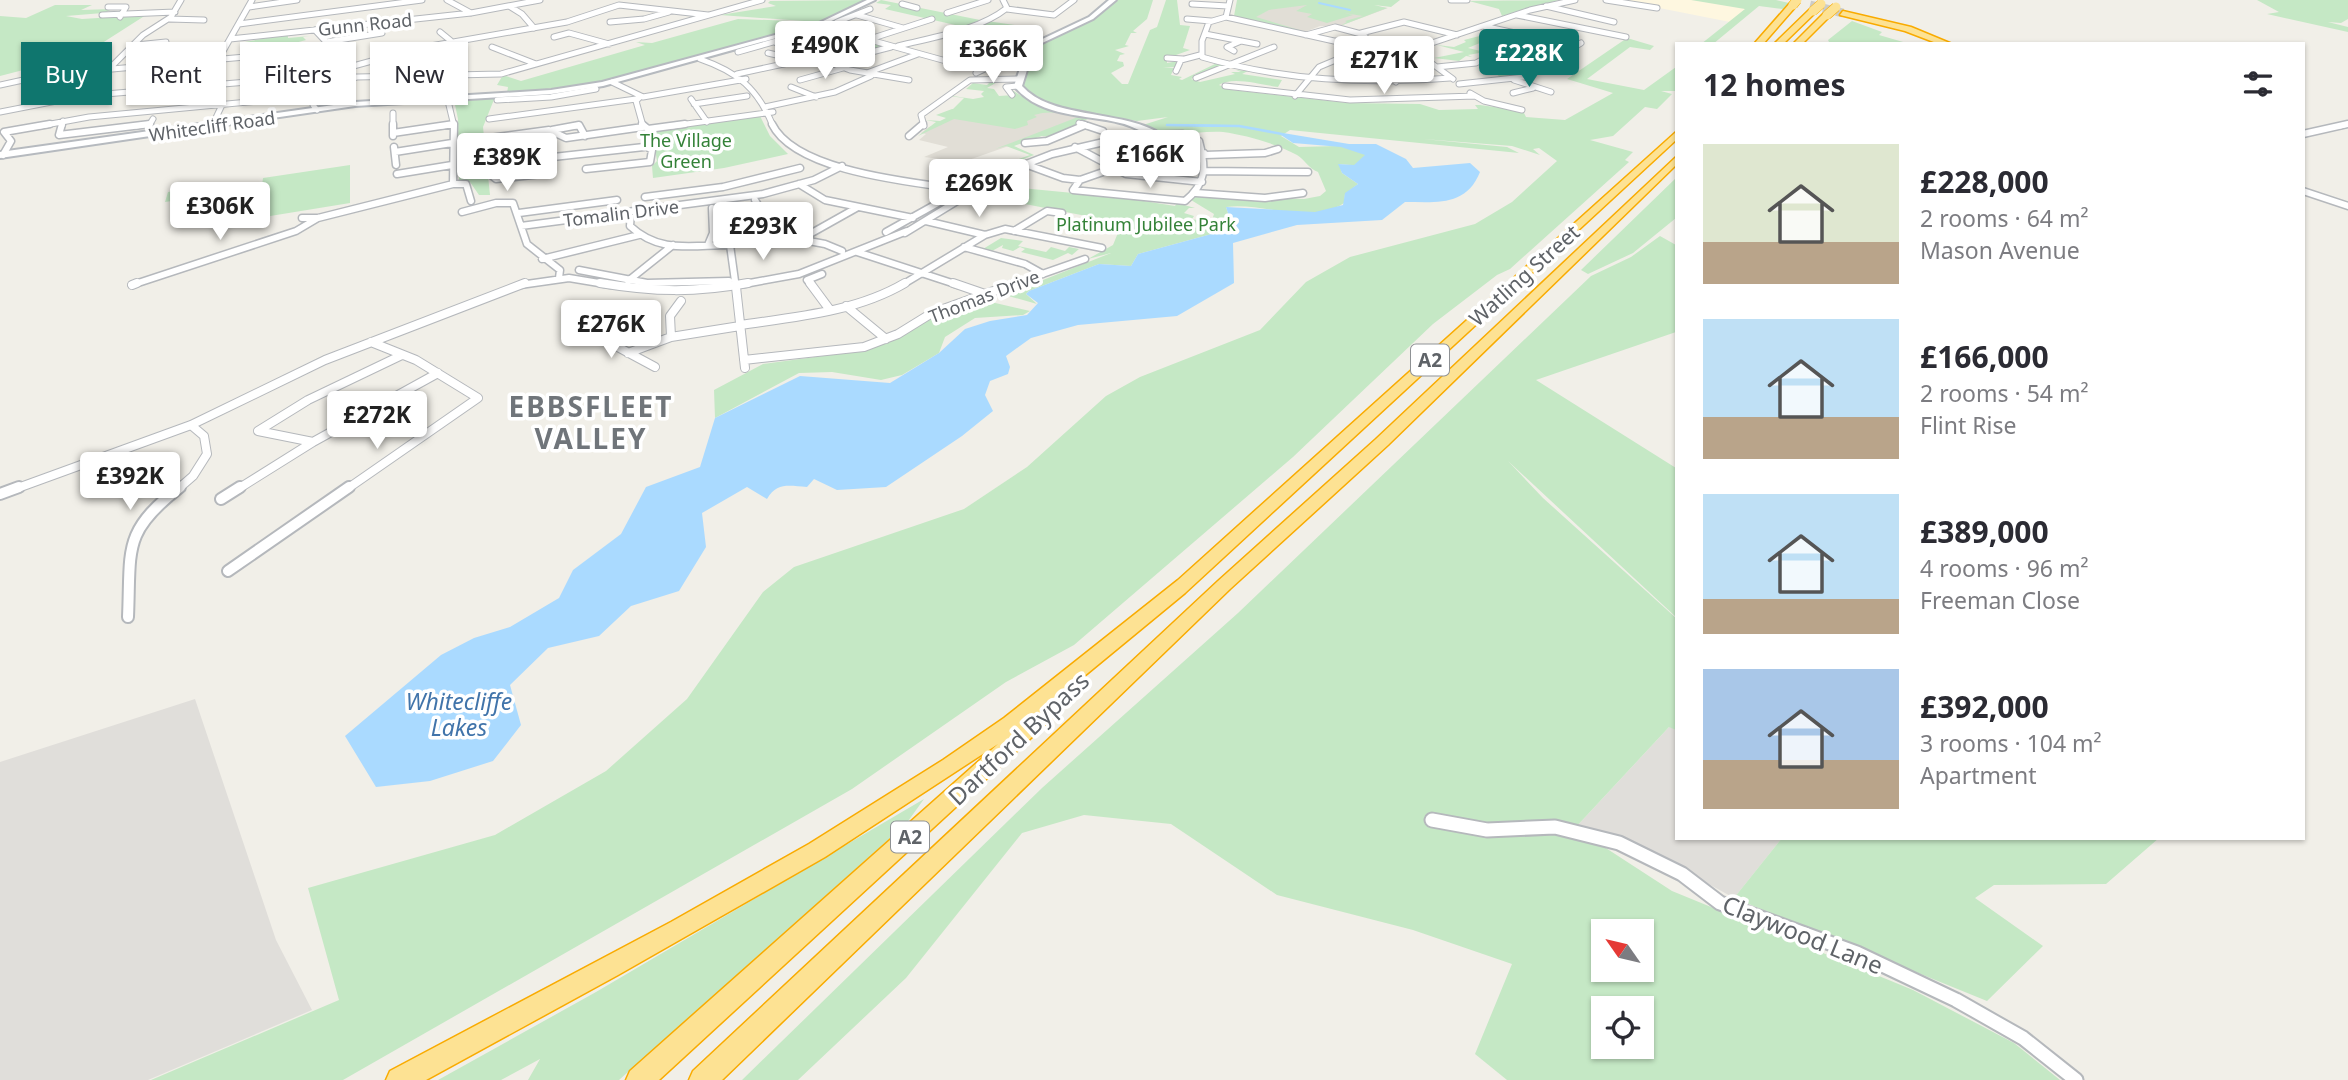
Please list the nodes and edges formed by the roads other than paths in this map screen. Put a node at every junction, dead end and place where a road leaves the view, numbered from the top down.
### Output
1 (181, 0) edge
2 (253, 0) edge
3 (297, 0) edge
4 (422, 0) edge
5 (447, 0) edge
6 (540, 0) edge
7 (749, 0) edge
8 (872, 0) edge
9 (962, 0) edge
10 (988, 0) edge
11 (1074, 0) edge
12 (1113, 0) edge
13 (1454, 0) edge
14 (1575, 0) edge
15 (1606, 0) edge
16 (1844, 0) edge
17 (760, 1) edge
18 (921, 1) edge
19 (1003, 1) edge
20 (1012, 1) edge
21 (1467, 1) edge
22 (617, 2) edge
23 (1792, 2) edge
24 (1823, 2) edge
25 (975, 3) junction
26 (1229, 3) edge
27 (902, 4) dead end
28 (909, 5) junction
29 (1192, 5) dead end
30 (508, 6) junction
31 (1546, 6) junction
32 (249, 7) junction
33 (1810, 7) junction
34 (108, 8) dead end
35 (916, 8) dead end
36 (1657, 8) dead end
37 (870, 9) dead end
38 (1007, 9) junction
39 (673, 10) junction
40 (1840, 11) junction
41 (175, 12) junction
42 (471, 13) junction
43 (102, 15) dead end
44 (708, 15) junction
45 (857, 15) junction
46 (957, 15) dead end
47 (1516, 15) junction
48 (1827, 15) junction
49 (120, 16) junction
50 (926, 17) dead end
51 (1226, 17) junction
52 (169, 19) junction
53 (932, 19) junction
54 (1187, 19) dead end
55 (204, 20) dead end
56 (407, 20) junction
57 (941, 21) dead end
58 (1211, 21) junction
59 (610, 22) dead end
60 (1614, 22) dead end
61 (836, 23) dead end
62 (239, 24) junction
63 (816, 25) junction
64 (1482, 26) junction
65 (413, 27) dead end
66 (534, 28) junction
67 (903, 28) junction
68 (315, 30) junction
69 (440, 32) dead end
70 (382, 33) dead end
71 (806, 33) dead end
72 (1361, 33) junction
73 (1205, 34) junction
74 (1306, 35) junction
75 (1458, 35) junction
76 (481, 37) junction
77 (554, 37) dead end
78 (1626, 37) dead end
79 (230, 38) junction
80 (869, 40) junction
81 (451, 41) junction
82 (828, 41) dead end
83 (1242, 41) junction
84 (1368, 41) junction
85 (138, 42) edge
86 (326, 42) joint
87 (774, 42) junction
88 (1760, 42) edge
89 (1779, 42) edge
90 (1799, 42) edge
91 (1810, 42) edge
92 (1931, 42) edge
93 (1943, 42) edge
94 (609, 44) junction
95 (1257, 44) dead end
96 (1375, 44) dead end
97 (226, 46) edge
98 (895, 47) junction
99 (1274, 47) dead end
100 (1491, 47) dead end
101 (1412, 49) junction
102 (1502, 50) junction
103 (799, 51) junction
104 (1234, 51) dead end
105 (126, 52) edge
106 (738, 52) dead end
107 (1513, 52) dead end
108 (768, 53) dead end
109 (919, 54) junction
110 (1015, 55) dead end
111 (1200, 55) junction
112 (817, 56) junction
113 (1342, 57) junction
114 (704, 58) junction
115 (1167, 58) dead end
116 (1007, 59) junction
117 (1027, 59) junction
118 (1183, 59) junction
119 (946, 61) dead end
120 (833, 62) junction
121 (112, 64) edge
122 (1231, 64) junction
123 (356, 65) edge
124 (537, 65) junction
125 (1437, 67) junction
126 (843, 68) junction
127 (1176, 71) dead end
128 (976, 73) dead end
129 (742, 75) junction
130 (868, 75) junction
131 (356, 77) edge
132 (807, 77) junction
133 (1196, 78) dead end
134 (1308, 78) junction
135 (1450, 78) junction
136 (1514, 79) junction
137 (21, 80) edge
138 (800, 80) dead end
139 (816, 80) dead end
140 (909, 80) dead end
141 (612, 82) junction
142 (1396, 82) junction
143 (240, 83) edge
144 (1018, 83) junction
145 (1459, 84) junction
146 (0, 85) edge
147 (1225, 86) dead end
148 (791, 87) dead end
149 (993, 87) dead end
150 (1006, 87) junction
151 (1534, 88) junction
152 (596, 89) dead end
153 (686, 90) junction
154 (1551, 92) dead end
155 (1513, 93) dead end
156 (112, 94) edge
157 (562, 95) junction
158 (1012, 95) dead end
159 (468, 96) edge
160 (1295, 96) junction
161 (1475, 96) junction
162 (747, 97) dead end
163 (817, 97) junction
164 (638, 98) junction
165 (497, 100) dead end
166 (694, 104) junction
167 (36, 105) edge
168 (222, 105) joint
169 (226, 105) edge
170 (370, 105) edge
171 (450, 105) edge
172 (567, 108) junction
173 (770, 109) junction
174 (317, 110) junction
175 (1522, 110) dead end
176 (0, 112) edge
177 (393, 113) dead end
178 (153, 119) dead end
179 (490, 119) dead end
180 (63, 121) junction
181 (707, 122) junction
182 (454, 124) junction
183 (2348, 124) edge
184 (212, 126) junction
185 (646, 128) junction
186 (552, 130) junction
187 (1103, 131) dead end
188 (1146, 132) junction
189 (897, 134) dead end
190 (2305, 134) edge
191 (585, 136) junction
192 (909, 136) junction
193 (1675, 136) edge
194 (393, 138) junction
195 (490, 138) dead end
196 (918, 138) dead end
197 (1055, 139) junction
198 (1130, 140) dead end
199 (1025, 143) dead end
200 (452, 144) junction
201 (647, 146) junction
202 (1077, 149) junction
203 (1278, 149) dead end
204 (395, 152) junction
205 (1204, 154) junction
206 (2, 155) edge
207 (1675, 161) edge
208 (1044, 162) dead end
209 (1025, 164) junction
210 (452, 165) junction
211 (842, 166) junction
212 (800, 168) dead end
213 (1113, 168) junction
214 (586, 169) dead end
215 (1205, 171) junction
216 (1308, 172) dead end
217 (1675, 172) edge
218 (550, 173) dead end
219 (1080, 180) junction
220 (1202, 182) junction
221 (453, 184) junction
222 (799, 184) junction
223 (723, 187) junction
224 (973, 191) junction
225 (2305, 192) edge
226 (1196, 193) junction
227 (1303, 193) dead end
228 (645, 197) dead end
229 (617, 200) dead end
230 (726, 200) junction
231 (755, 200) dead end
232 (471, 201) dead end
233 (938, 204) dead end
234 (2348, 206) edge
235 (858, 207) junction
236 (712, 208) dead end
237 (462, 212) dead end
238 (631, 212) junction
239 (519, 213) junction
240 (1062, 214) dead end
241 (302, 218) dead end
242 (318, 218) junction
243 (913, 218) junction
244 (926, 220) junction
245 (521, 226) junction
246 (1014, 231) junction
247 (1601, 232) junction
248 (771, 234) junction
249 (639, 235) junction
250 (985, 235) junction
251 (801, 239) junction
252 (730, 244) junction
253 (708, 245) junction
254 (673, 246) junction
255 (964, 247) junction
256 (1102, 248) dead end
257 (842, 251) junction
258 (857, 252) junction
259 (542, 259) junction
260 (1085, 259) dead end
261 (579, 270) dead end
262 (822, 274) dead end
263 (921, 274) junction
264 (1043, 274) junction
265 (559, 278) junction
266 (628, 281) junction
267 (735, 284) junction
268 (132, 285) dead end
269 (985, 294) junction
270 (681, 301) dead end
271 (846, 306) junction
272 (830, 310) junction
273 (594, 319) dead end
274 (740, 326) junction
275 (671, 337) junction
276 (886, 339) junction
277 (372, 342) junction
278 (628, 353) junction
279 (402, 355) junction
280 (655, 367) dead end
281 (439, 373) junction
282 (191, 425) junction
283 (313, 442) junction
284 (0, 494) edge
285 (221, 499) dead end
286 (228, 571) dead end
287 (1224, 585) joint
288 (1180, 588) junction
289 (128, 617) dead end
290 (1433, 820) dead end
291 (400, 1080) edge
292 (640, 1080) edge
293 (703, 1080) edge
294 (2076, 1080) edge

1 - 41 street
2 - 32 street
3 - 32 street
4 - 62 street
5 - 42 street
6 - 30 street, Gunn Road
7 - 17 street
8 - 63 street, Whitecliff Road
9 - 25 street
10 - 25 street
11 - 38 street
12 - 117 street
13 - 21 street
14 - 31 street
15 - 36 street
16 - 40 highway
17 - 44 street
18 - 28 street
19 - 20 street
19 - 38 street
22 - 39 street
22 - 66 street
23 - 33 highway
23 - 88 highway
24 - 33 highway, bridge
25 - 46 street
26 - 29 street
26 - 51 street
27 - 28 street
28 - 35 street
30 - 42 street, Gunn Road
30 - 66 street
31 - 47 street
31 - 60 street
32 - 62 street
33 - 89 highway
34 - 49 street
37 - 45 street
38 - 98 street
39 - 44 street
39 - 59 street
40 - 48 highway, bridge
40 - 92 highway
40 - 93 highway
41 - 49 street
41 - 52 street
42 - 56 street, Gunn Road
43 - 49 street
44 - 94 street
45 - 61 street
45 - 67 street
47 - 64 street
47 - 78 street
48 - 90 highway
48 - 91 highway
50 - 53 street
51 - 58 street
51 - 74 street
52 - 55 street
52 - 85 street
53 - 57 street
53 - 67 street
54 - 58 street
56 - 65 street
56 - 68 street, Gunn Road
58 - 73 street
62 - 79 street
63 - 80 street
63 - 114 street, Whitecliff Road
64 - 75 street
64 - 136 street
66 - 76 street
67 - 80 street
68 - 79 street, Gunn Road
68 - 86 street
69 - 81 street
70 - 86 street
71 - 87 street
72 - 74 street
72 - 75 street
72 - 84 street
73 - 83 street
73 - 111 street
74 - 84 street
75 - 101 street
76 - 81 street
76 - 124 street
77 - 94 street
79 - 97 street
80 - 98 street
81 - 123 street
82 - 103 street
83 - 95 street
83 - 104 street
84 - 101 street
87 - 103 street
87 - 106 street
94 - 124 street
96 - 113 street
98 - 109 street
98 - 120 street
99 - 122 street
100 - 102 street
101 - 125 street
102 - 107 street
102 - 125 street
103 - 108 street
103 - 112 street
105 - 121 street
109 - 119 street
109 - 130 street
110 - 116 street
111 - 118 street
111 - 122 street
112 - 120 street
112 - 129 street
113 - 134 street
113 - 142 street
114 - 129 street
114 - 141 street, Whitecliff Road
115 - 118 street
116 - 117 street
116 - 128 street
117 - 144 street
118 - 127 street
120 - 126 street
122 - 133 street
122 - 134 street
124 - 131 street
125 - 135 street
126 - 130 street
126 - 132 street
129 - 153 street
129 - 173 street
130 - 140 street
130 - 163 street
132 - 138 street
132 - 139 street
134 - 142 street
134 - 160 street
135 - 142 street
135 - 145 street
136 - 145 street
136 - 151 street
137 - 146 street
141 - 159 street, Whitecliff Road
141 - 164 street
143 - 156 street
144 - 150 street
144 - 188 street
144 - 192 street
145 - 161 street
147 - 160 street
148 - 163 street
149 - 150 street
150 - 158 street
151 - 154 street
151 - 155 street
152 - 157 street
153 - 164 street
153 - 166 street
157 - 165 street
157 - 172 street
160 - 161 street
161 - 175 street
162 - 166 street
163 - 173 street
164 - 172 street
164 - 185 street
166 - 181 street
167 - 176 street
168 - 180 street
168 - 184 street
169 - 174 street
170 - 174 street, Whitecliff Road
171 - 182 street
172 - 179 street
173 - 181 street
173 - 211 street
174 - 184 street, Whitecliff Road
177 - 194 street
178 - 180 street
180 - 206 street
181 - 185 street
182 - 194 street
182 - 200 street
183 - 190 street
184 - 206 street, Whitecliff Road
185 - 191 street
185 - 201 street
186 - 191 street
186 - 191 street
186 - 195 street
187 - 197 street
188 - 202 street
188 - 205 street
189 - 192 street
192 - 196 street
193 - 288 highway, Watling Street / A2
194 - 204 street
197 - 199 street
197 - 202 street
198 - 202 street
200 - 204 street
200 - 210 street
201 - 214 street
201 - 218 street
202 - 208 street
202 - 209 street
202 - 213 street
203 - 205 street
204 - 210 street
205 - 213 street
205 - 215 street
207 - 247 highway, Watling Street / A2
209 - 219 street
209 - 224 street
210 - 221 street
211 - 222 street, Tomalin Drive
211 - 224 street
212 - 223 street
213 - 219 street
213 - 220 street
215 - 216 street
215 - 220 street
217 - 247 highway
219 - 226 street
220 - 226 street
221 - 232 street
221 - 242 street
222 - 230 street, Tomalin Drive
222 - 235 street
223 - 228 street
223 - 230 street
224 - 244 street
225 - 234 street
226 - 227 street
229 - 239 street
230 - 238 street, Tomalin Drive
231 - 248 street
233 - 243 street
235 - 243 street
235 - 251 street
236 - 253 street
237 - 239 street
238 - 245 street, Tomalin Drive
238 - 249 street
239 - 245 street
240 - 246 street
241 - 242 street
242 - 268 street
243 - 257 street
244 - 250 street
244 - 258 street
245 - 259 street
246 - 250 street
246 - 256 street
247 - 287 highway, Watling Street / A2
248 - 251 street
248 - 252 street
249 - 254 street
249 - 259 street
250 - 255 street
251 - 257 street
252 - 253 street
252 - 267 street
253 - 254 street
254 - 266 street
255 - 263 street
255 - 264 street
257 - 267 street
258 - 263 street
258 - 267 street
259 - 265 street
260 - 264 street, Thomas Drive
261 - 266 street
262 - 272 street
263 - 269 street
263 - 271 street
264 - 269 street, Thomas Drive
265 - 267 street
265 - 277 street
266 - 267 street
267 - 274 street
269 - 276 street, Thomas Drive
270 - 275 street
271 - 272 street
271 - 276 street
272 - 274 street
273 - 278 street
274 - 275 street
274 - 276 street, Thomas Drive
275 - 278 street
277 - 279 street
277 - 282 street
278 - 280 street
279 - 281 street
279 - 283 street
281 - 283 street
281 - 286 street
282 - 284 street
282 - 289 street
283 - 285 street
287 - 293 highway, Dartford Bypass / A2
288 - 291 highway, A2
288 - 292 highway, Dartford Bypass / A2
290 - 294 street, Claywood Lane

